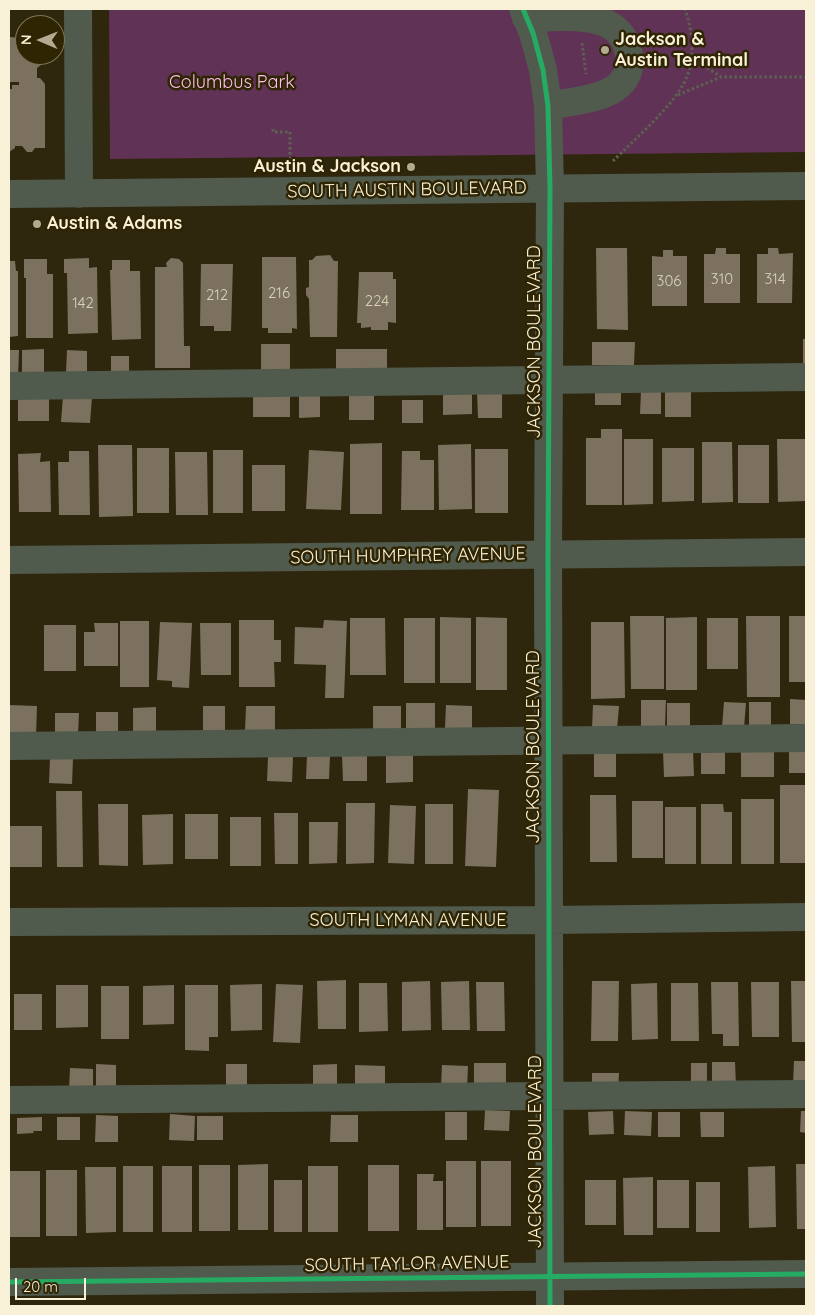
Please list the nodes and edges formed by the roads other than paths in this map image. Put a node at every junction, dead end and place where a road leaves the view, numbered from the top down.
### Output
1 (78, 9) edge
2 (525, 13) edge
3 (548, 106) junction
4 (806, 186) edge
5 (550, 188) junction
6 (9, 194) edge
7 (79, 194) junction
8 (806, 377) edge
9 (549, 380) junction
10 (9, 386) edge
11 (806, 552) edge
12 (548, 554) junction
13 (9, 560) edge
14 (806, 738) edge
15 (548, 741) junction
16 (9, 746) edge
17 (806, 917) edge
18 (548, 920) junction
19 (9, 922) edge
20 (806, 1094) edge
21 (549, 1096) junction
22 (9, 1100) edge
23 (806, 1274) edge
24 (550, 1276) junction
25 (9, 1282) edge
26 (550, 1306) edge

1 - 7 street
2 - 3 street, JACKSON BOULEVARD
2 - 3 street
3 - 5 street, JACKSON BOULEVARD
4 - 5 street, SOUTH AUSTIN BOULEVARD
5 - 7 street, SOUTH AUSTIN BOULEVARD
5 - 9 street, JACKSON BOULEVARD
6 - 7 street, SOUTH AUSTIN BOULEVARD
8 - 9 street
9 - 10 street
9 - 12 street, JACKSON BOULEVARD
11 - 12 street, SOUTH HUMPHREY AVENUE
12 - 13 street, SOUTH HUMPHREY AVENUE
12 - 15 street, JACKSON BOULEVARD
14 - 15 street
15 - 16 street
15 - 18 street, JACKSON BOULEVARD
17 - 18 street, SOUTH LYMAN AVENUE
18 - 19 street, SOUTH LYMAN AVENUE
18 - 21 street, JACKSON BOULEVARD
20 - 21 street
21 - 22 street
21 - 24 street, JACKSON BOULEVARD
23 - 24 street, SOUTH TAYLOR AVENUE
24 - 25 street, SOUTH TAYLOR AVENUE
24 - 26 street, JACKSON BOULEVARD

